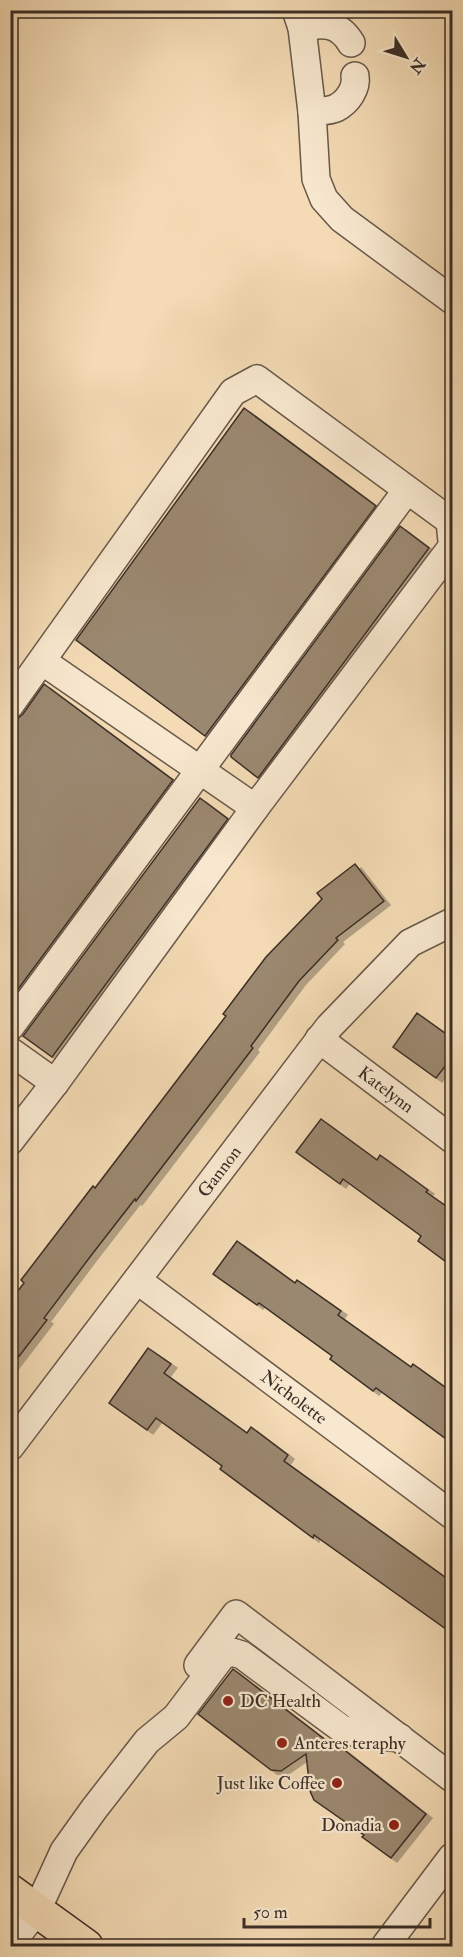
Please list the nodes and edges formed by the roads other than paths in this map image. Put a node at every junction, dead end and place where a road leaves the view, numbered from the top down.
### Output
1 (299, 19) edge
2 (351, 43) dead end
3 (355, 76) dead end
4 (312, 112) junction
5 (453, 300) edge
6 (407, 490) junction
7 (453, 541) edge
8 (453, 548) edge
9 (42, 662) junction
10 (10, 705) edge
11 (200, 771) junction
12 (255, 808) junction
13 (453, 922) edge
14 (10, 1027) edge
15 (319, 1039) junction
16 (10, 1051) edge
17 (55, 1083) junction
18 (453, 1139) edge
19 (10, 1141) edge
20 (137, 1280) junction
21 (10, 1447) edge
22 (453, 1515) edge
23 (400, 1738) junction
24 (147, 1741) junction
25 (453, 1778) edge
26 (453, 1857) edge
27 (10, 1891) edge
28 (37, 1910) junction
29 (10, 1944) edge
30 (86, 1947) edge
31 (385, 1947) edge

1 - 2 street
1 - 4 street
3 - 4 street
4 - 5 street
6 - 7 street
6 - 9 street
6 - 11 street
8 - 12 street
9 - 10 street
9 - 11 street
11 - 12 street
11 - 14 street
12 - 17 street
13 - 15 street, Gannon
15 - 18 street, Katelynn
15 - 20 street, Gannon
16 - 17 street
17 - 19 street
20 - 21 street, Gannon
20 - 22 street, Nicholette
23 - 24 street
23 - 24 street
23 - 25 street
24 - 28 street
26 - 31 street
27 - 28 main road
28 - 29 street
28 - 30 main road

